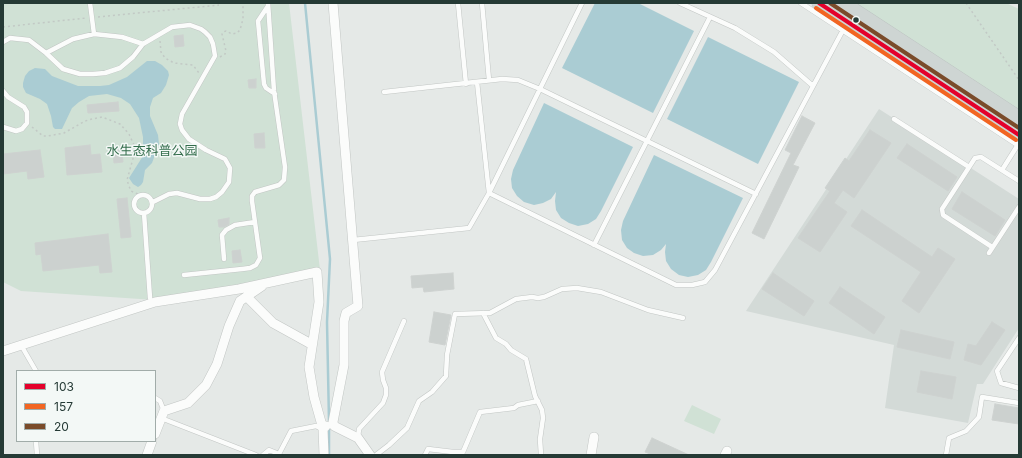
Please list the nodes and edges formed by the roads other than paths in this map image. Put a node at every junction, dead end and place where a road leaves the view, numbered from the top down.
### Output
1 (90, 3) edge
2 (333, 3) edge
3 (458, 3) edge
4 (482, 3) edge
5 (582, 3) edge
6 (680, 3) edge
7 (802, 3) edge
8 (818, 3) edge
9 (844, 3) edge
10 (268, 5) edge
11 (710, 17) junction
12 (844, 30) junction
13 (94, 34) junction
14 (3, 42) edge
15 (143, 44) junction
16 (46, 53) junction
17 (489, 80) junction
18 (477, 82) junction
19 (466, 84) junction
20 (814, 86) junction
21 (540, 89) junction
22 (3, 91) edge
23 (384, 92) dead end
24 (275, 94) junction
25 (1019, 118) edge
26 (894, 119) dead end
27 (3, 128) edge
28 (647, 141) junction
29 (1019, 142) edge
30 (969, 167) junction
31 (1002, 170) junction
32 (1019, 181) edge
33 (489, 193) junction
34 (756, 194) junction
35 (152, 202) junction
36 (1019, 207) edge
37 (144, 213) junction
38 (255, 222) junction
39 (353, 240) junction
40 (594, 245) junction
41 (992, 247) junction
42 (989, 252) dead end
43 (224, 259) dead end
44 (184, 275) dead end
45 (266, 283) junction
46 (247, 297) junction
47 (150, 298) dead end
48 (483, 313) junction
49 (683, 318) dead end
50 (404, 321) dead end
51 (1019, 338) edge
52 (311, 344) junction
53 (21, 345) junction
54 (3, 351) edge
55 (35, 370) edge
56 (1019, 388) edge
57 (156, 399) edge
58 (538, 401) junction
59 (1019, 403) edge
60 (162, 415) junction
61 (328, 427) junction
62 (156, 431) edge
63 (594, 437) dead end
64 (358, 438) junction
65 (36, 442) edge
66 (152, 442) edge
67 (37, 455) edge
68 (147, 455) edge
69 (256, 455) edge
70 (263, 455) edge
71 (324, 455) edge
72 (370, 455) edge
73 (376, 455) edge
74 (426, 455) edge
75 (541, 455) edge
76 (590, 455) edge
77 (946, 455) edge

1 - 13 lane
2 - 39 street
3 - 19 lane
4 - 17 lane
5 - 21 lane
6 - 11 lane
7 - 12 lane
8 - 29 main road
9 - 25 main road
10 - 24 lane
10 - 24 lane
11 - 20 lane
11 - 28 lane
12 - 20 lane
12 - 29 lane
13 - 15 lane
13 - 16 lane
14 - 16 lane
15 - 16 lane
15 - 35 lane
17 - 18 lane
17 - 21 lane
18 - 19 lane
18 - 33 lane
19 - 23 lane
20 - 34 lane
21 - 28 lane
21 - 33 lane
22 - 27 lane
24 - 38 lane
26 - 30 lane
28 - 34 lane
28 - 40 lane
29 - 31 lane
30 - 31 lane
30 - 41 lane
31 - 32 lane
33 - 39 lane
33 - 40 lane
34 - 40 lane
35 - 37 lane
35 - 37 lane
36 - 41 lane
37 - 47 lane
38 - 43 lane
38 - 44 lane
39 - 61 street
41 - 42 lane
45 - 46 street
45 - 52 street
45 - 53 street
46 - 52 street
46 - 60 street
48 - 49 lane
48 - 58 lane
48 - 73 lane
50 - 64 lane
51 - 56 lane
52 - 61 street
53 - 54 street
53 - 55 lane
57 - 60 lane
58 - 74 lane
58 - 75 lane
59 - 77 lane
60 - 62 street
60 - 69 lane
61 - 64 street
61 - 70 lane
61 - 71 street
63 - 76 street
64 - 72 street
65 - 67 lane
66 - 68 street

